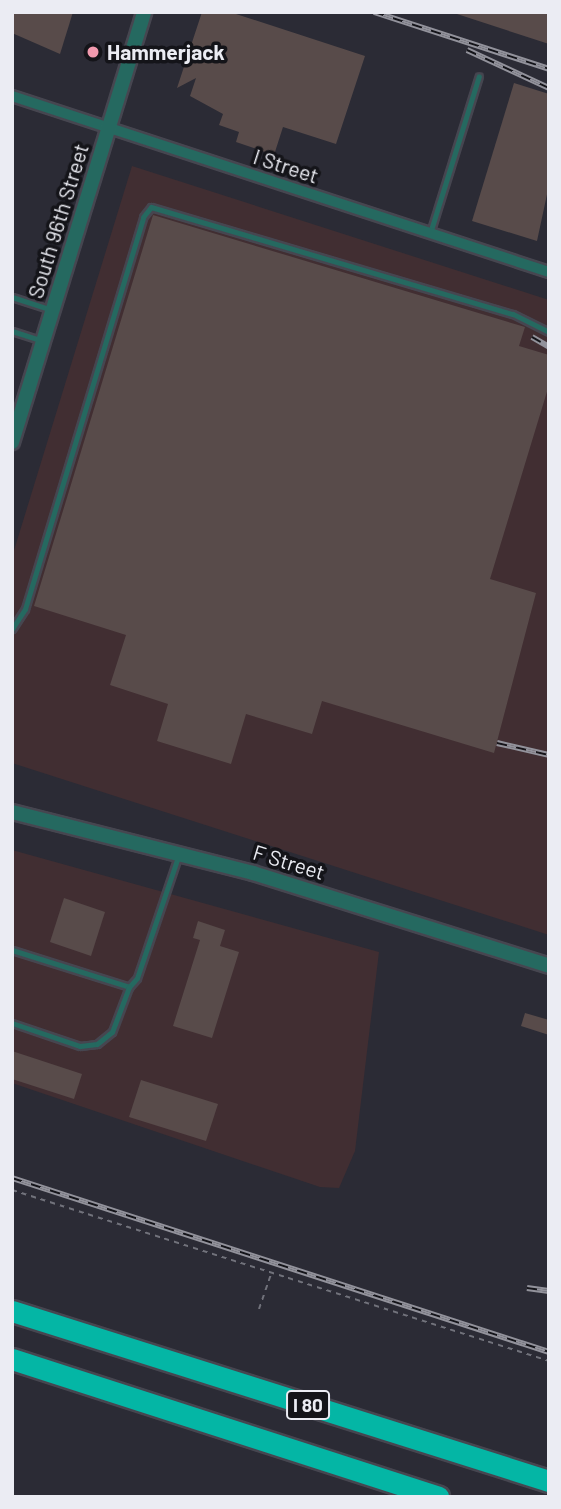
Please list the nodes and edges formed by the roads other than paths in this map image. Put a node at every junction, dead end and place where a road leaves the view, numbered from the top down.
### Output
1 (144, 12) edge
2 (479, 76) dead end
3 (12, 96) edge
4 (108, 128) junction
5 (430, 233) junction
6 (549, 272) edge
7 (12, 297) edge
8 (53, 310) junction
9 (12, 331) edge
10 (549, 332) edge
11 (44, 341) junction
12 (12, 442) edge
13 (12, 629) edge
14 (12, 812) edge
15 (179, 854) junction
16 (12, 950) edge
17 (549, 966) edge
18 (129, 987) junction
19 (12, 1023) edge
20 (12, 1311) edge
21 (12, 1359) edge
22 (549, 1481) edge
23 (438, 1497) edge

1 - 4 street, South 96th Street
2 - 5 lane
3 - 4 street, I Street
4 - 5 street, I Street
4 - 8 street, South 96th Street
5 - 6 street, I Street
7 - 8 lane
8 - 11 street, South 96th Street
9 - 11 lane
10 - 13 lane
11 - 12 street, South 96th Street
14 - 15 street, F Street
15 - 17 street, F Street
15 - 18 lane
16 - 18 lane
18 - 19 lane
20 - 22 highway, I 80
21 - 23 highway, I 80

